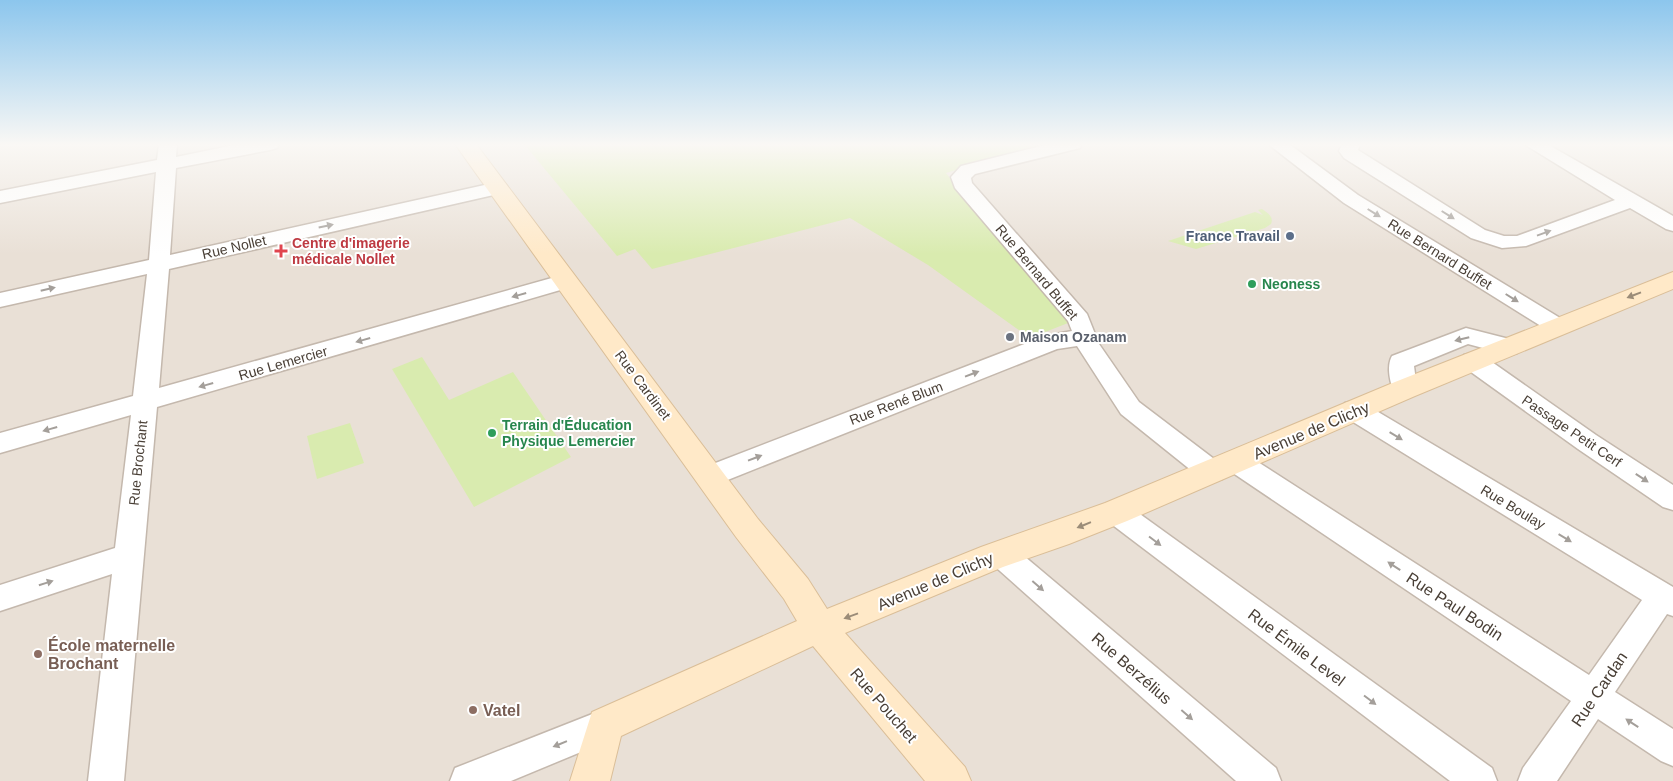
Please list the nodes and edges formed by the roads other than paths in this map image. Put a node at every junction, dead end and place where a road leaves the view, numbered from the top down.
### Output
1 (64, 180) edge
2 (165, 180) edge
3 (492, 180) edge
4 (961, 180) edge
5 (1326, 180) edge
6 (1393, 180) edge
7 (1595, 180) edge
8 (498, 188) junction
9 (0, 197) edge
10 (1631, 201) junction
11 (1673, 225) edge
12 (159, 264) junction
13 (1673, 280) edge
14 (566, 281) junction
15 (0, 300) edge
16 (1557, 326) junction
17 (1085, 337) junction
18 (1509, 346) junction
19 (1472, 361) junction
20 (1405, 389) junction
21 (144, 402) junction
22 (1354, 410) junction
23 (0, 444) edge
24 (1224, 467) junction
25 (710, 476) junction
26 (1673, 498) edge
27 (1116, 512) junction
28 (1001, 554) junction
29 (129, 556) junction
30 (0, 598) edge
31 (1667, 599) edge
32 (819, 627) junction
33 (1594, 698) junction
34 (605, 725) junction
35 (1673, 749) edge
36 (106, 781) edge
37 (468, 781) edge
38 (590, 781) edge
39 (951, 781) edge
40 (1263, 781) edge
41 (1479, 781) edge
42 (1536, 781) edge

1 - 9 street
2 - 12 street, Rue Brochant
3 - 8 main road, Rue Cardinet
4 - 17 street, Rue Bernard Buffet
5 -> 16 street, Rue Bernard Buffet
6 -> 10 street
7 - 10 street
12 -> 8 street, Rue Nollet
8 - 14 main road, Rue Cardinet
10 - 11 street
15 -> 12 street, Rue Nollet
12 - 21 street, Rue Brochant
13 -> 16 main road, Avenue de Clichy
14 -> 21 street, Rue Lemercier
14 - 25 main road, Rue Cardinet
16 - 18 main road, Avenue de Clichy
17 - 24 street, Rue Bernard Buffet
25 -> 17 street, Rue René Blum
18 - 19 main road, Avenue de Clichy
18 -> 20 street
19 - 20 main road, Avenue de Clichy
19 -> 26 street, Passage Petit Cerf
20 - 22 main road, Avenue de Clichy
21 -> 23 street, Rue Lemercier
21 - 29 street, Rue Brochant
22 - 24 main road, Avenue de Clichy
22 -> 31 street, Rue Boulay
24 - 27 main road, Avenue de Clichy
33 -> 24 street, Rue Paul Bodin
25 - 32 main road, Rue Cardinet
27 -> 28 main road, Avenue de Clichy
27 -> 41 street, Rue Émile Level
28 -> 32 main road, Avenue de Clichy
28 -> 40 street, Rue Berzélius
30 -> 29 street
29 - 36 street, Rue Brochant
31 - 33 street, Rue Cardan
32 - 34 main road, Avenue de Clichy
32 - 39 main road, Rue Pouchet
35 -> 33 street, Rue Paul Bodin
33 - 42 street, Rue Cardan
34 -> 37 street, Avenue de Clichy
34 - 38 main road

